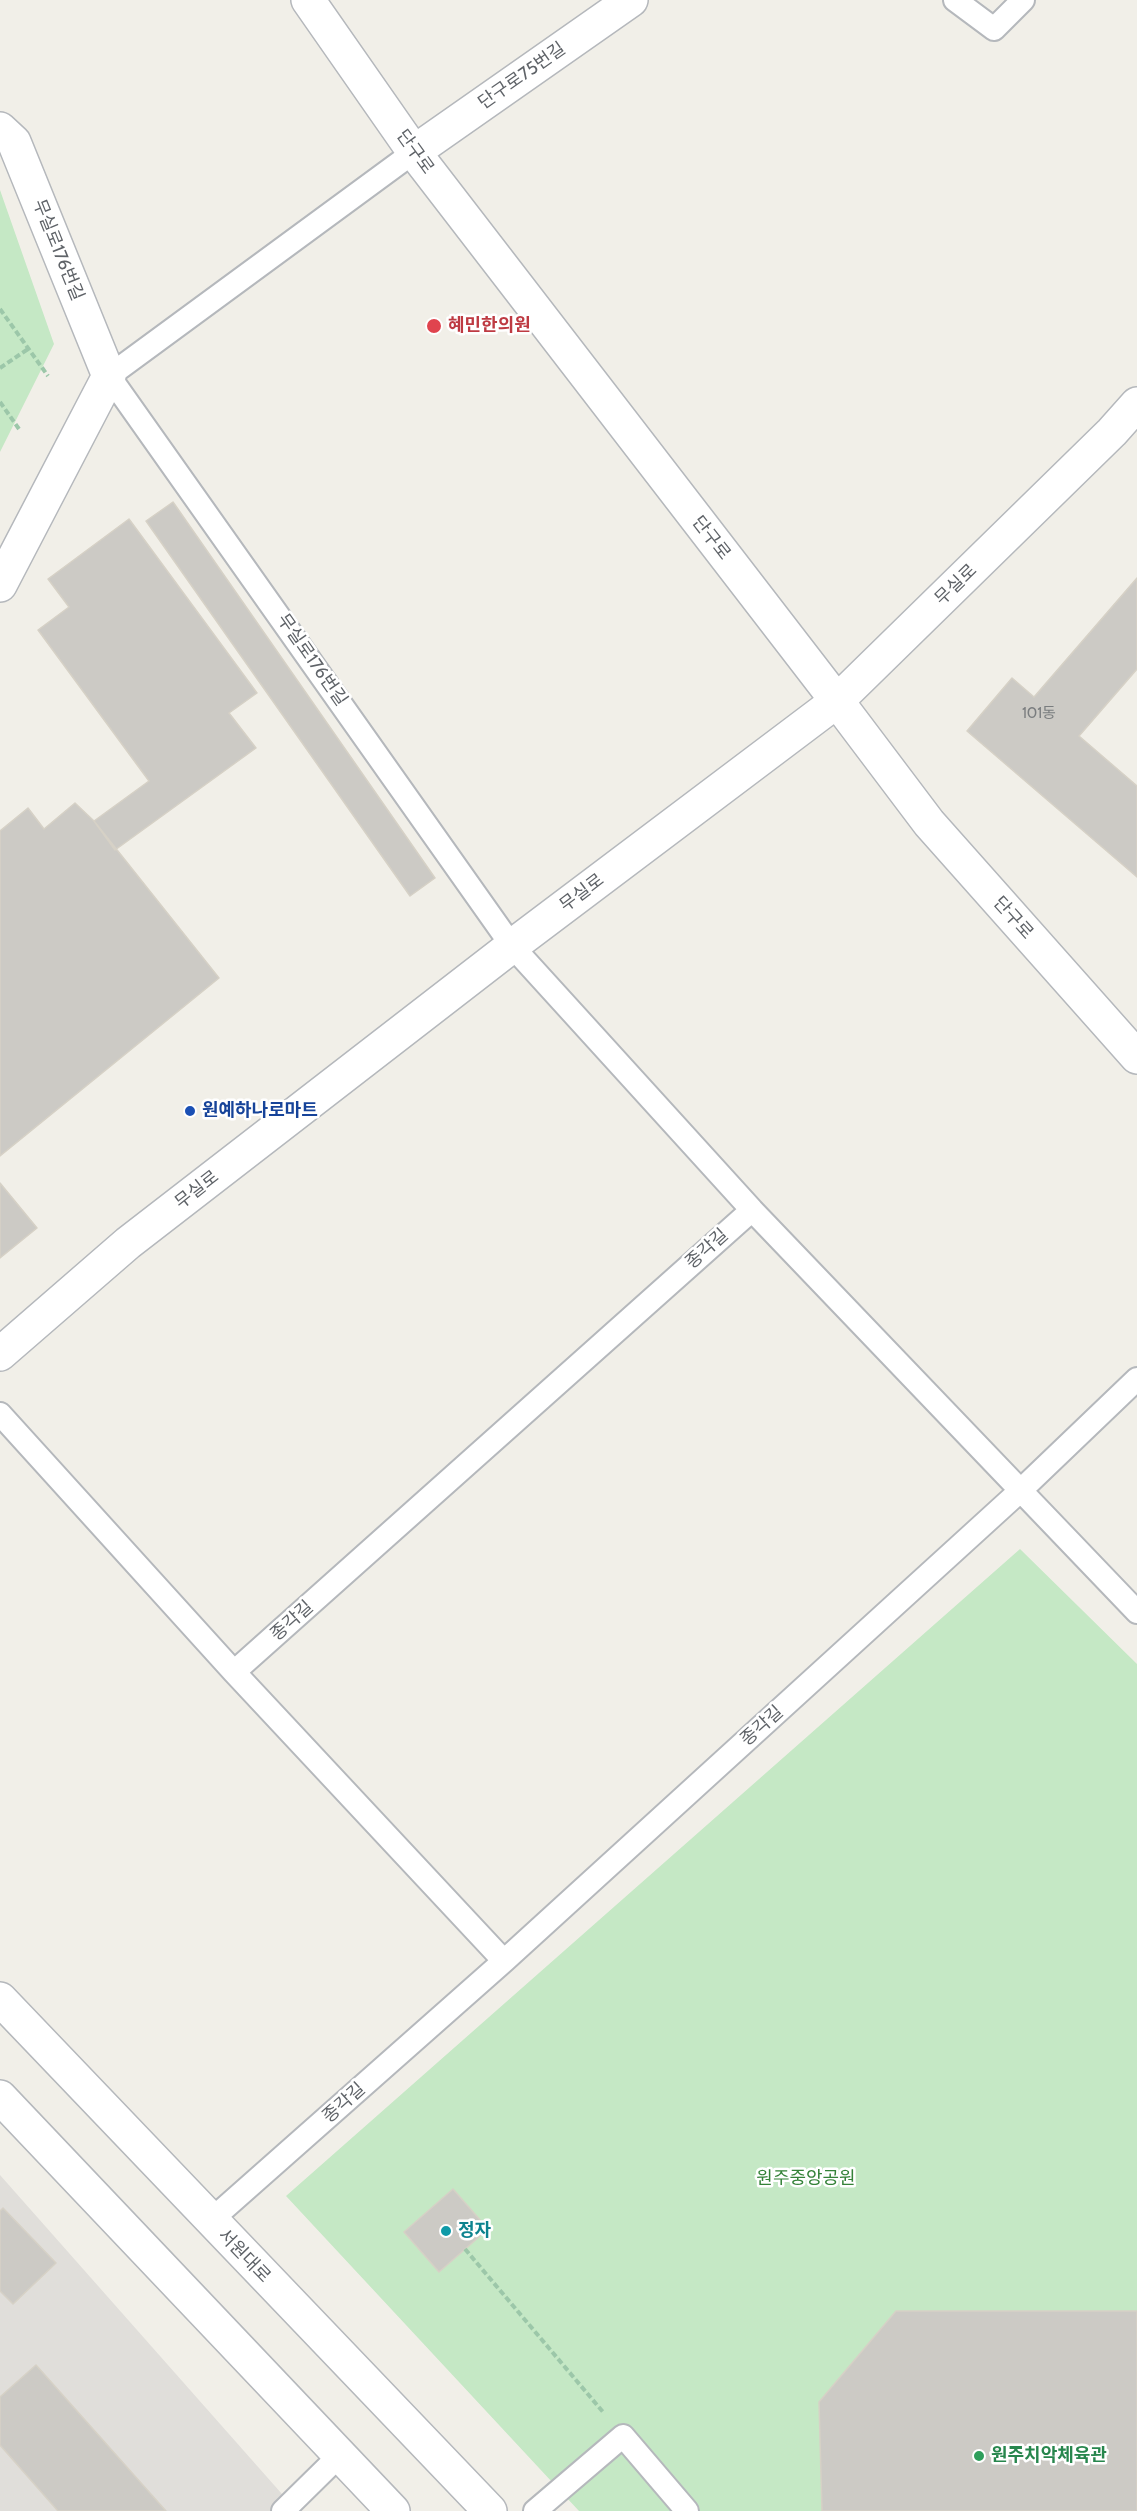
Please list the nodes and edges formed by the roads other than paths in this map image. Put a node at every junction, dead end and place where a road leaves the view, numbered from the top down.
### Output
1 (308, 0) edge
2 (631, 0) edge
3 (955, 0) edge
4 (1023, 0) edge
5 (0, 129) edge
6 (414, 152) junction
7 (110, 376) junction
8 (1137, 404) edge
9 (0, 585) edge
10 (837, 701) junction
11 (512, 946) junction
12 (1137, 1057) edge
13 (752, 1210) junction
14 (0, 1354) edge
15 (1137, 1379) edge
16 (0, 1414) edge
17 (1020, 1491) junction
18 (1137, 1612) edge
19 (234, 1672) junction
20 (504, 1961) junction
21 (0, 1999) edge
22 (0, 2097) edge
23 (210, 2221) junction
24 (340, 2455) junction
25 (283, 2511) edge
26 (393, 2511) edge
27 (490, 2511) edge
28 (535, 2511) edge
29 (687, 2511) edge

1 - 6 street, 단구로
2 - 6 street, 단구로75번길
3 - 4 lane
5 - 7 street, 무실로176번길
6 - 7 lane
6 - 10 street, 단구로
7 - 9 street
7 - 11 lane, 무실로176번길
8 - 10 street, 무실로
10 - 11 street, 무실로
10 - 12 street, 단구로
11 - 13 lane
11 - 14 street, 무실로
13 - 17 lane
13 - 19 lane, 종각길
15 - 17 lane, 종각길
16 - 19 lane
17 - 18 lane
17 - 20 lane, 종각길
19 - 20 lane
20 - 23 lane, 종각길
21 - 23 street, 서원대로
22 - 24 street
23 - 27 street, 서원대로
24 - 25 lane
24 - 26 street
28 - 29 lane

